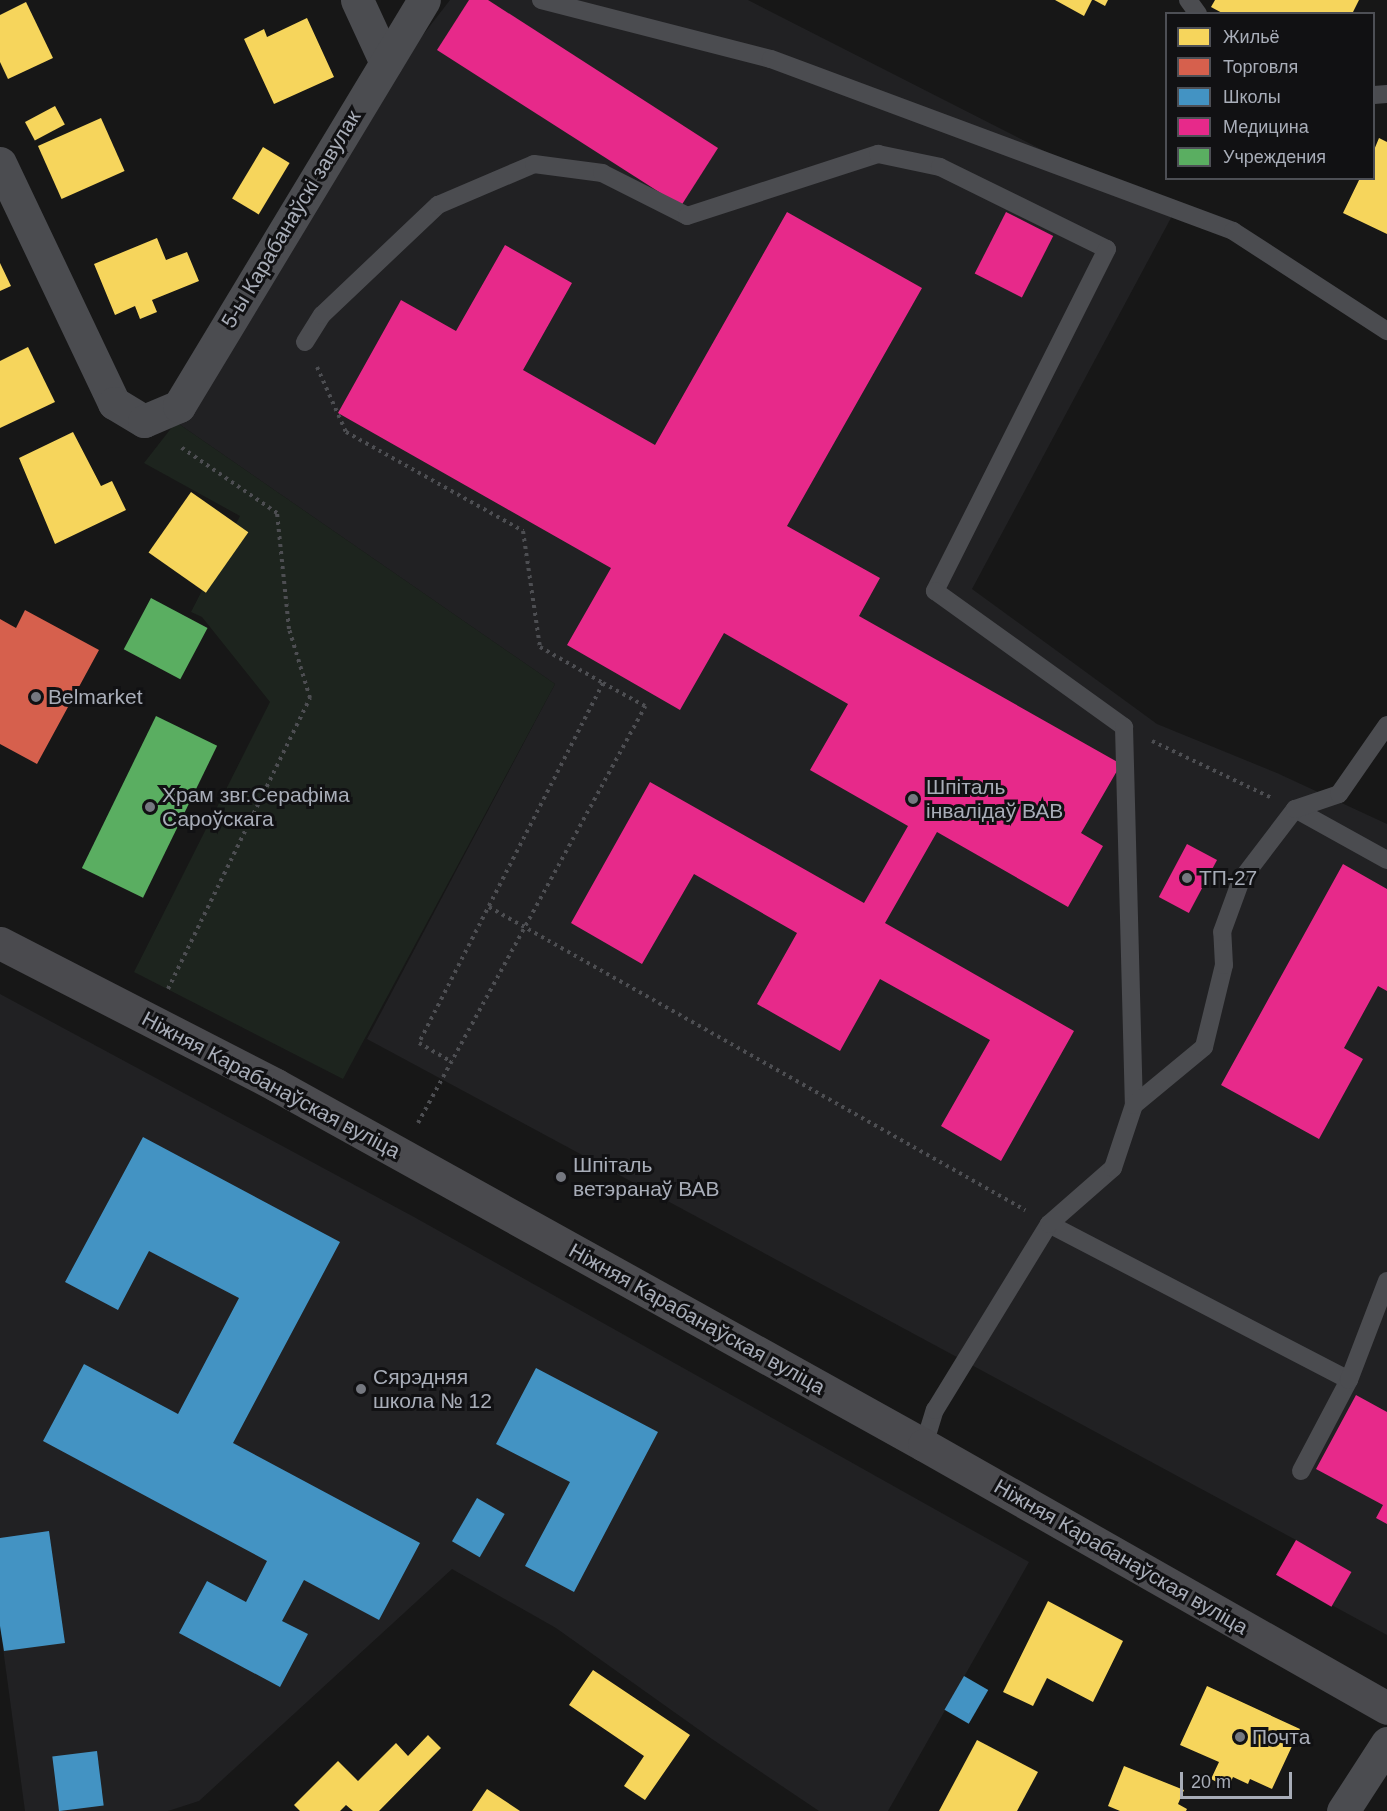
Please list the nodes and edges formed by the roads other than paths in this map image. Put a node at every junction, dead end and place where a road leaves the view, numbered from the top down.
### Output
1 (357, 0) edge
2 (424, 0) edge
3 (541, 0) edge
4 (386, 63) junction
5 (0, 163) edge
6 (1387, 331) edge
7 (305, 342) road end
8 (1387, 725) edge
9 (1295, 809) junction
10 (1387, 860) edge
11 (0, 943) edge
12 (1134, 1105) junction
13 (1049, 1224) junction
14 (1387, 1281) edge
15 (1349, 1380) junction
16 (924, 1445) junction
17 (1301, 1471) dead end
18 (1387, 1707) edge
19 (1387, 1743) edge
20 (1342, 1811) edge

1 - 4 street
2 - 4 street, 5-ы Карабанаўскі завулак
3 - 6 lane
4 - 5 street, 5-ы Карабанаўскі завулак
7 - 12 lane
8 - 9 lane
9 - 10 lane
9 - 12 lane
11 - 16 main road, Ніжняя Карабанаўская вуліца
12 - 13 lane
13 - 15 lane
13 - 16 lane
14 - 15 lane
15 - 17 lane
16 - 18 main road, Ніжняя Карабанаўская вуліца
19 - 20 street

